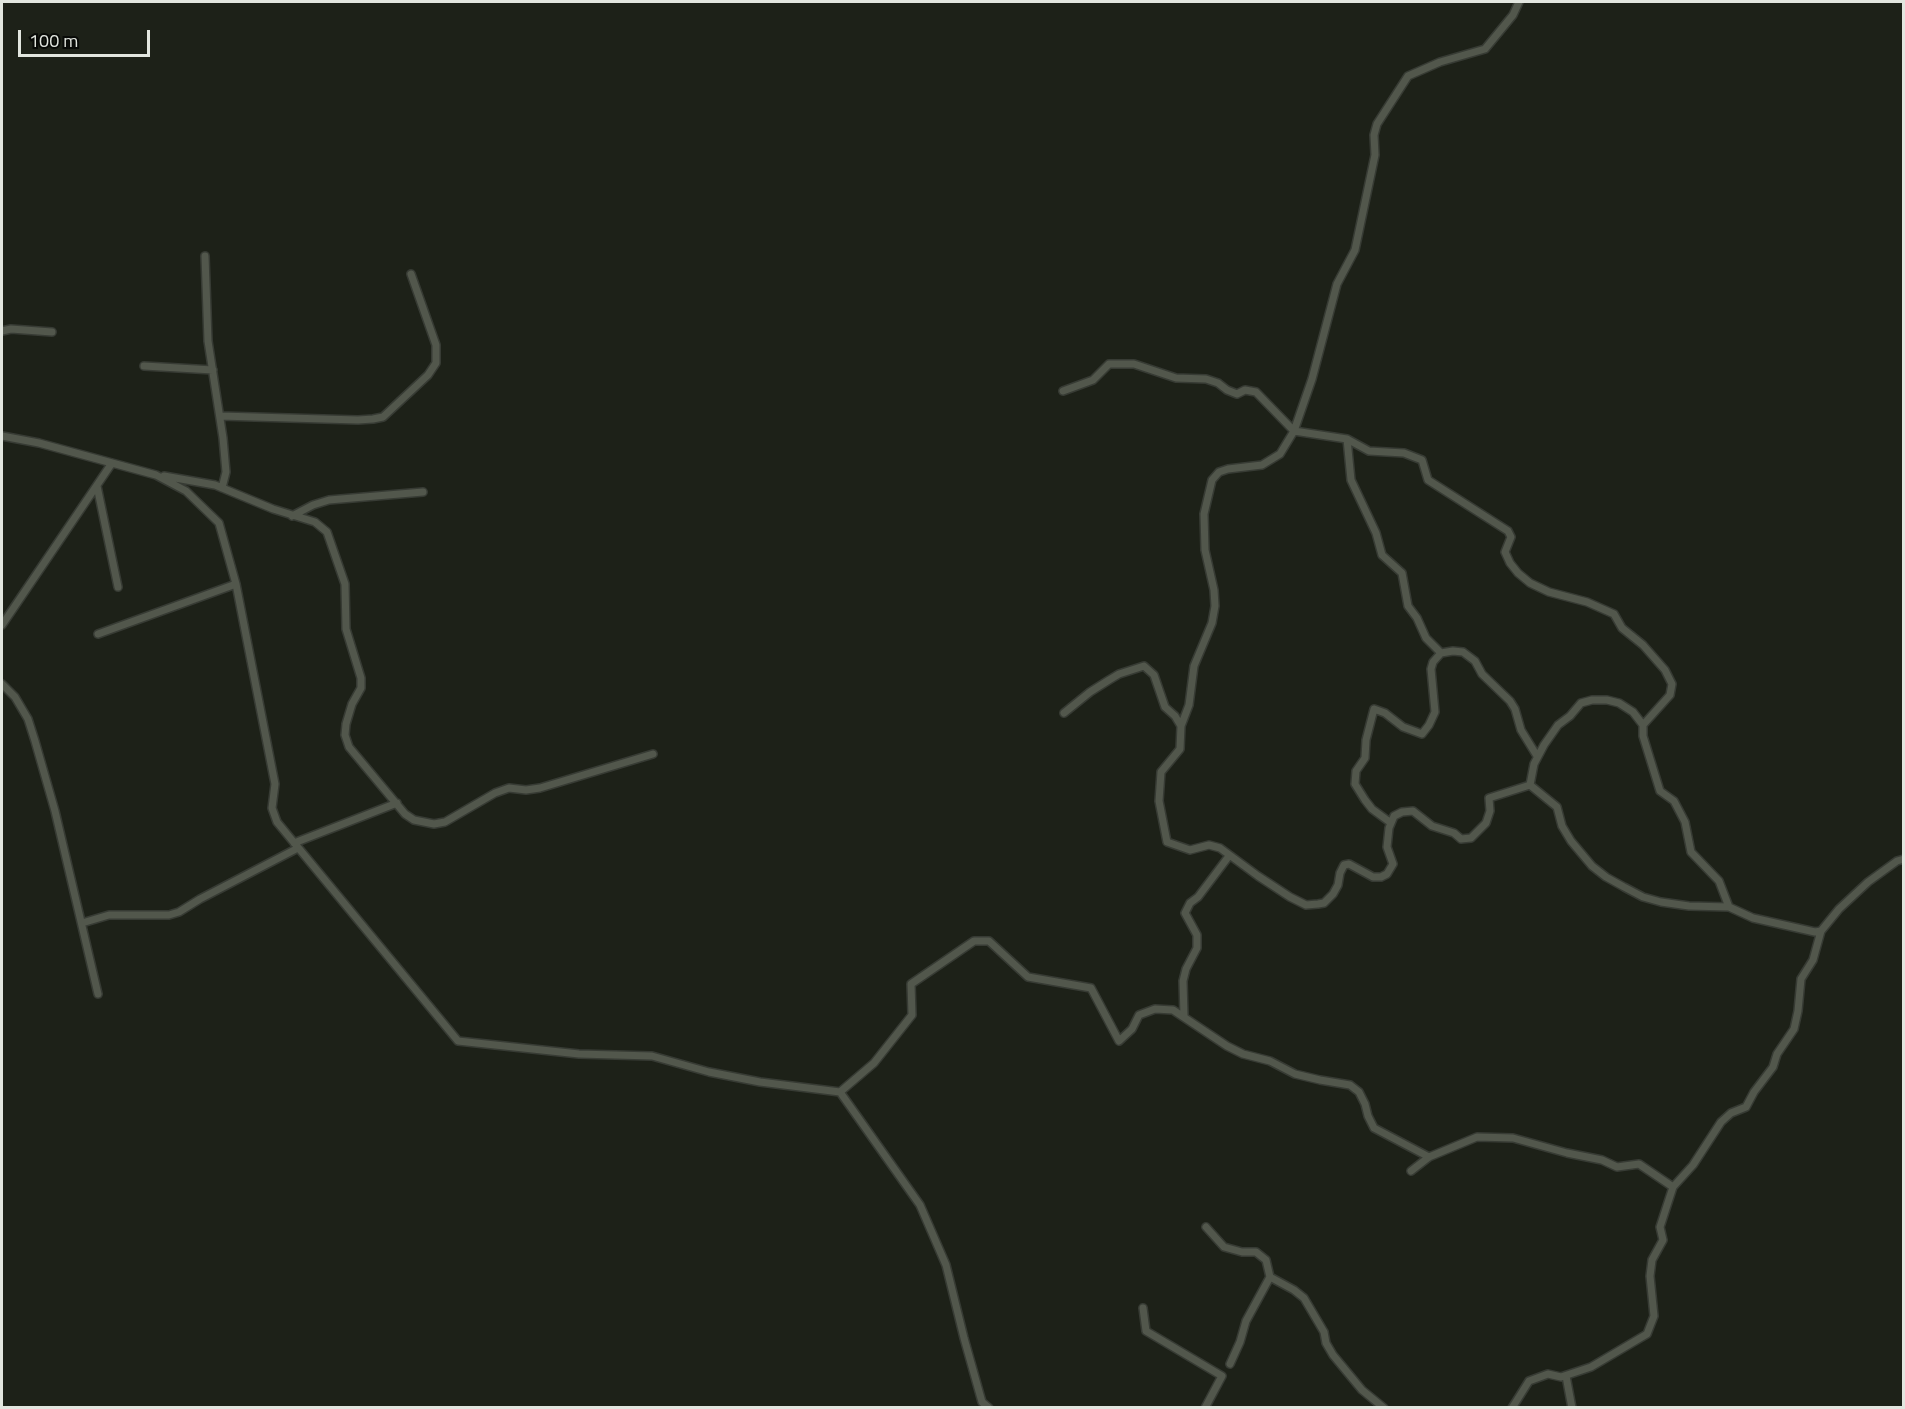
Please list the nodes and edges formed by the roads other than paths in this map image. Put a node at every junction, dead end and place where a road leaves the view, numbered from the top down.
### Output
1 (1519, 2) edge
2 (205, 256) dead end
3 (411, 273) dead end
4 (2, 331) edge
5 (52, 332) dead end
6 (144, 366) dead end
7 (213, 370) junction
8 (1063, 391) dead end
9 (220, 416) junction
10 (1294, 431) junction
11 (2, 436) edge
12 (1347, 439) junction
13 (112, 464) junction
14 (156, 475) junction
15 (97, 486) junction
16 (222, 488) junction
17 (423, 492) dead end
18 (292, 516) junction
19 (236, 584) junction
20 (118, 588) dead end
21 (2, 625) edge
22 (98, 634) dead end
23 (1441, 653) junction
24 (2, 684) edge
25 (1064, 713) dead end
26 (1642, 725) junction
27 (1181, 726) junction
28 (654, 754) dead end
29 (1537, 756) junction
30 (1530, 785) junction
31 (397, 803) junction
32 (1391, 823) junction
33 (296, 845) junction
34 (1229, 856) junction
35 (1904, 859) edge
36 (1729, 907) junction
37 (81, 923) junction
38 (1821, 931) junction
39 (98, 994) dead end
40 (1184, 1016) junction
41 (840, 1092) junction
42 (1429, 1158) junction
43 (1411, 1171) dead end
44 (1673, 1186) junction
45 (1206, 1227) dead end
46 (1270, 1277) junction
47 (1143, 1308) dead end
48 (1230, 1364) dead end
49 (1566, 1376) junction
50 (989, 1407) edge
51 (1205, 1407) edge
52 (1384, 1407) edge
53 (1512, 1407) edge
54 (1572, 1407) edge

1 - 10 street
2 - 7 street
3 - 9 street
4 - 5 street
6 - 7 street
7 - 9 street
8 - 10 street
9 - 16 street
10 - 12 street
10 - 27 street
11 - 13 street
12 - 23 street
12 - 26 street
13 - 14 street
13 - 15 street
14 - 16 street
14 - 19 street
15 - 20 street
15 - 21 street
16 - 18 street
17 - 18 street
18 - 31 street
19 - 22 street
19 - 33 street
23 - 29 street
23 - 32 street
24 - 37 street
25 - 27 street
26 - 29 street
26 - 36 street
27 - 34 street
28 - 31 street
29 - 30 street
30 - 32 street
30 - 36 street
31 - 33 street
32 - 34 street
33 - 37 street
33 - 41 street
34 - 40 street
35 - 38 street
36 - 38 street
37 - 39 street
38 - 44 street
40 - 41 street
40 - 42 street
41 - 50 street
42 - 43 street
42 - 44 street
44 - 49 street
45 - 46 street
46 - 48 street
46 - 52 street
47 - 51 street
49 - 53 street
49 - 54 street

